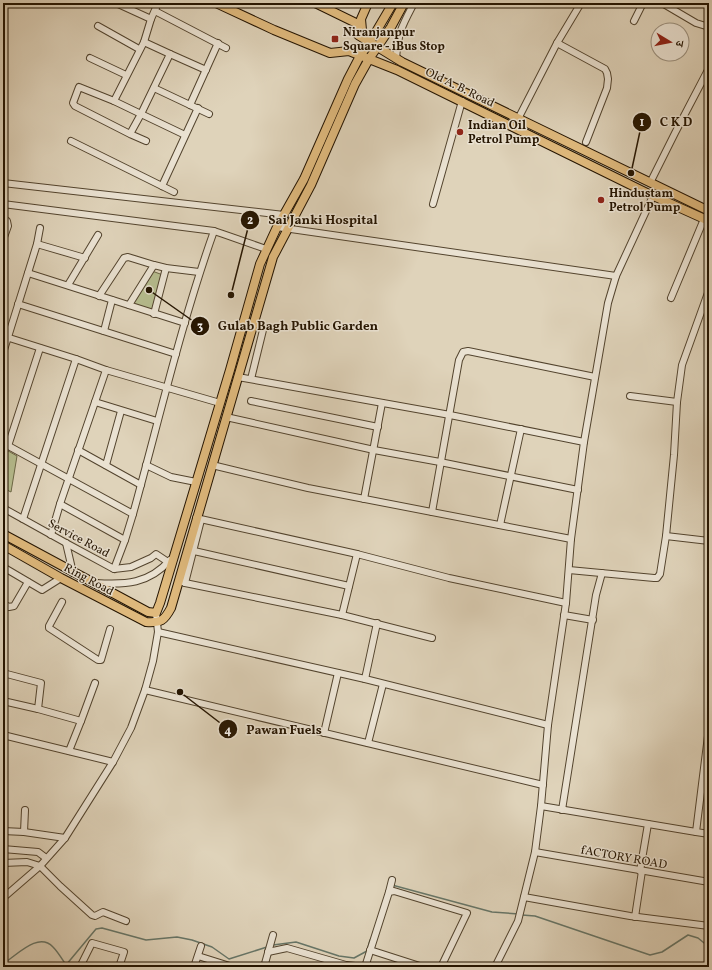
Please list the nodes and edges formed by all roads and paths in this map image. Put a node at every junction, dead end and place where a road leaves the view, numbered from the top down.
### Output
1 (216, 3) edge
2 (314, 3) edge
3 (368, 3) edge
4 (392, 3) edge
5 (404, 3) edge
6 (414, 3) edge
7 (581, 3) edge
8 (643, 3) edge
9 (662, 3) edge
10 (120, 4) edge
11 (156, 6) edge
12 (151, 19) junction
13 (634, 21) dead end
14 (98, 26) dead end
15 (709, 27) edge
16 (367, 41) junction
17 (144, 42) junction
18 (218, 43) junction
19 (557, 43) junction
20 (226, 48) dead end
21 (139, 49) junction
22 (170, 54) junction
23 (360, 56) junction
24 (90, 58) dead end
25 (369, 59) junction
26 (396, 59) junction
27 (709, 68) edge
28 (206, 70) junction
29 (126, 75) junction
30 (154, 88) junction
31 (114, 101) junction
32 (462, 101) junction
33 (190, 105) junction
34 (198, 108) junction
35 (141, 114) junction
36 (209, 114) dead end
37 (518, 119) junction
38 (130, 134) junction
39 (185, 135) junction
40 (70, 141) dead end
41 (146, 141) dead end
42 (586, 142) dead end
43 (3, 183) edge
44 (650, 183) junction
45 (162, 186) junction
46 (174, 192) dead end
47 (653, 196) junction
48 (3, 204) edge
49 (433, 204) dead end
50 (709, 211) edge
51 (284, 215) junction
52 (3, 220) edge
53 (707, 220) edge
54 (277, 227) junction
55 (40, 228) dead end
56 (288, 229) junction
57 (214, 231) junction
58 (98, 235) dead end
59 (3, 240) edge
60 (37, 244) junction
61 (266, 249) junction
62 (85, 258) junction
63 (154, 265) junction
64 (166, 268) junction
65 (199, 272) junction
66 (28, 273) junction
67 (616, 276) junction
68 (68, 285) junction
69 (709, 290) edge
70 (98, 296) junction
71 (671, 298) dead end
72 (112, 300) junction
73 (18, 304) junction
74 (129, 305) junction
75 (154, 314) junction
76 (185, 323) junction
77 (253, 324) junction
78 (104, 331) junction
79 (5, 337) edge
80 (40, 348) junction
81 (3, 353) edge
82 (176, 354) junction
83 (76, 359) junction
84 (106, 370) junction
85 (238, 377) junction
86 (595, 377) junction
87 (251, 379) junction
88 (166, 388) junction
89 (630, 396) dead end
90 (251, 401) dead end
91 (95, 402) junction
92 (677, 402) junction
93 (220, 403) junction
94 (382, 403) junction
95 (121, 411) junction
96 (450, 415) junction
97 (226, 418) junction
98 (157, 421) junction
99 (378, 427) junction
100 (521, 430) junction
101 (584, 442) junction
102 (6, 445) edge
103 (78, 450) junction
104 (374, 450) junction
105 (440, 462) junction
106 (42, 464) junction
107 (106, 465) junction
108 (146, 465) junction
109 (212, 465) junction
110 (511, 476) junction
111 (68, 478) junction
112 (196, 482) junction
113 (141, 485) junction
114 (578, 490) junction
115 (364, 499) junction
116 (60, 504) junction
117 (3, 508) edge
118 (432, 512) junction
119 (133, 514) junction
120 (23, 519) junction
121 (199, 519) junction
122 (500, 525) junction
123 (3, 534) edge
124 (50, 535) junction
125 (666, 536) junction
126 (571, 539) junction
127 (125, 540) junction
128 (709, 541) edge
129 (66, 543) junction
130 (3, 545) edge
131 (194, 551) junction
132 (357, 554) junction
133 (174, 555) junction
134 (168, 562) junction
135 (3, 567) edge
136 (114, 569) junction
137 (569, 570) junction
138 (73, 573) junction
139 (602, 573) junction
140 (61, 578) junction
141 (28, 582) junction
142 (182, 582) junction
143 (92, 583) junction
144 (349, 586) junction
145 (62, 602) dead end
146 (3, 604) edge
147 (566, 604) junction
148 (156, 613) junction
149 (342, 614) junction
150 (564, 615) junction
151 (593, 620) junction
152 (158, 623) junction
153 (377, 623) junction
154 (110, 629) dead end
155 (158, 632) junction
156 (432, 638) dead end
157 (3, 673) edge
158 (338, 674) junction
159 (365, 680) junction
160 (95, 683) dead end
161 (383, 684) junction
162 (145, 690) junction
163 (3, 701) edge
164 (38, 710) junction
165 (81, 721) junction
166 (548, 725) junction
167 (709, 728) edge
168 (324, 733) junction
169 (3, 734) edge
170 (368, 743) junction
171 (69, 751) junction
172 (113, 762) junction
173 (542, 785) junction
174 (541, 806) junction
175 (25, 810) dead end
176 (562, 810) junction
177 (648, 824) junction
178 (3, 831) edge
179 (24, 832) junction
180 (696, 832) junction
181 (709, 834) edge
182 (65, 838) junction
183 (3, 849) edge
184 (535, 852) junction
185 (46, 858) junction
186 (3, 863) edge
187 (40, 866) junction
188 (641, 871) junction
189 (709, 882) edge
190 (524, 897) junction
191 (3, 898) edge
192 (635, 917) junction
193 (126, 921) dead end
194 (709, 926) edge
195 (273, 936) dead end
196 (201, 946) dead end
197 (270, 948) junction
198 (370, 950) junction
199 (198, 956) junction
200 (80, 967) edge
201 (120, 967) edge
202 (194, 967) edge
203 (233, 967) edge
204 (264, 967) edge
205 (365, 967) edge
206 (423, 967) edge
207 (441, 967) edge
208 (495, 967) edge

1 - 23 main road, Old A. B. Road
2 - 16 main road
3 - 16 main road
4 - 16 main road
5 - 16 main road
6 - 26 street
7 - 19 street
8 - 13 street
9 - 15 street
10 - 12 street
11 - 12 street
11 - 18 street
12 - 17 street
14 - 21 street
16 - 23 main road
16 - 25 main road
16 - 26 main road, Old A. B. Road
17 - 21 street
17 - 22 street
18 - 20 street
18 - 28 street
19 - 37 street
19 - 42 street
21 - 29 street
22 - 28 street
22 - 30 street
23 - 25 main road, Old A. B. Road
23 - 51 main road
24 - 29 street
25 - 32 main road, Old A. B. Road
25 - 56 main road
26 - 37 main road, Old A. B. Road
27 - 44 street
28 - 33 street
29 - 31 street
30 - 33 street
30 - 35 street
31 - 35 street
31 - 38 street
32 - 47 main road, Old A. B. Road
32 - 49 street
33 - 34 street
34 - 36 street
34 - 39 street
35 - 38 street
35 - 39 street
37 - 44 main road, Old A. B. Road
38 - 41 street
39 - 45 street
40 - 45 street
43 - 51 street
44 - 50 main road, Old A. B. Road
45 - 46 street
47 - 53 main road, Old A. B. Road
47 - 67 street
48 - 57 street
51 - 54 main road
52 - 59 street
53 - 71 street
54 - 56 street
54 - 61 main road
55 - 60 street
56 - 67 street
56 - 77 main road
57 - 61 street
57 - 65 street
58 - 62 street
60 - 62 street
60 - 66 street
61 - 93 main road
62 - 68 street
63 - 64 street
63 - 70 street
63 - 74 street
64 - 65 street
64 - 75 street
65 - 76 street
66 - 68 street
66 - 73 street
67 - 86 street
68 - 70 street
69 - 92 street
70 - 72 street
72 - 74 street
72 - 78 street
73 - 78 street
73 - 79 street
74 - 75 street
75 - 76 street
76 - 82 street
77 - 85 main road
77 - 87 street
78 - 82 street
79 - 80 street
79 - 81 street
80 - 83 street
80 - 102 street
82 - 88 street
83 - 84 street
83 - 106 street
84 - 88 street
84 - 91 street
85 - 87 street
85 - 97 main road
86 - 96 street
86 - 101 street
87 - 94 street
88 - 93 street
88 - 98 street
89 - 92 street
90 - 99 street
91 - 95 street
91 - 103 street
92 - 125 street
93 - 112 main road
94 - 96 street
94 - 99 street
95 - 98 street
95 - 107 street
96 - 100 street
96 - 105 street
97 - 104 street
97 - 109 main road
98 - 108 street
99 - 104 street
100 - 101 street
100 - 110 street
101 - 114 street
102 - 106 street
103 - 107 street
103 - 111 street
104 - 105 street
104 - 115 street
105 - 110 street
105 - 118 street
106 - 111 street
106 - 120 street
107 - 113 street
108 - 112 street
108 - 113 street
109 - 115 street
109 - 121 main road
110 - 114 street
110 - 122 street
111 - 116 street
111 - 119 street
112 - 133 main road
113 - 119 street
114 - 126 street
115 - 118 street
116 - 124 street
116 - 127 street
117 - 120 street, Service Road
118 - 122 street
119 - 127 street
120 - 124 street, Service Road
121 - 131 street
121 - 132 street
121 - 142 main road
122 - 126 street
123 - 138 main road, Ring Road
124 - 129 street, Service Road
125 - 128 street
125 - 139 street
126 - 137 street
127 - 136 street
129 - 136 street, Service Road
129 - 138 street
130 - 140 main road, Ring Road
131 - 142 street
131 - 144 street
132 - 144 street
132 - 147 street
133 - 134 street
133 - 148 main road
134 - 136 street, Service Road
134 - 143 street
135 - 141 street
137 - 139 street
137 - 147 street
138 - 143 main road, Ring Road
139 - 151 street
140 - 141 street
140 - 152 main road, Ring Road
141 - 146 street
142 - 149 street
142 - 152 main road
143 - 148 main road, Ring Road
144 - 149 street
145 - 154 street
147 - 150 street
148 - 152 street
149 - 153 street
150 - 151 street
150 - 166 street
151 - 176 street
152 - 155 street
153 - 156 street
153 - 159 street
155 - 158 street
155 - 162 street
157 - 164 street
158 - 159 street
158 - 168 street
159 - 161 street
160 - 165 street
161 - 166 street
161 - 170 street
162 - 168 street
162 - 172 street
163 - 164 street
164 - 165 street
165 - 171 street
166 - 173 street
167 - 180 street
168 - 170 street
169 - 171 street
170 - 173 street
171 - 172 street
172 - 182 street
173 - 174 street
174 - 176 street
174 - 184 street
175 - 179 street
176 - 177 street
177 - 180 street
177 - 188 street
178 - 179 street
179 - 182 street
180 - 181 street
182 - 185 street
183 - 185 street
184 - 188 street, fACTORY ROAD
184 - 190 street
185 - 187 street
186 - 187 street
187 - 191 street
187 - 193 street
188 - 189 street, fACTORY ROAD
188 - 192 street
190 - 192 street
190 - 208 street
192 - 194 street
195 - 197 street
196 - 199 street
197 - 204 street
197 - 205 street
198 - 205 street
198 - 206 street
198 - 207 street
199 - 202 street
199 - 203 street
200 - 201 street

